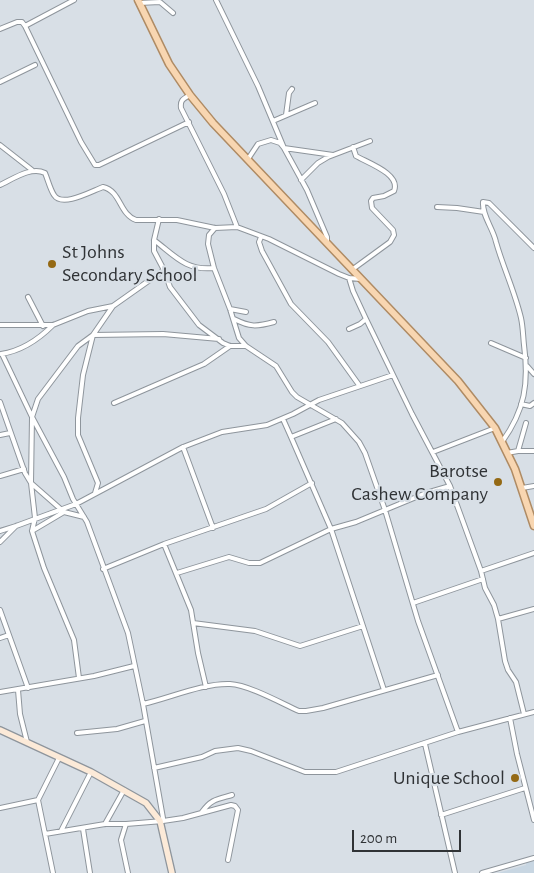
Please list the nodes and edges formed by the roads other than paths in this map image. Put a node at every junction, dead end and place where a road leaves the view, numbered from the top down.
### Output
1 (74, 0) edge
2 (216, 0) edge
3 (139, 1) edge
4 (173, 13) dead end
5 (25, 26) junction
6 (0, 30) edge
7 (35, 65) dead end
8 (0, 82) edge
9 (292, 89) dead end
10 (190, 95) junction
11 (315, 103) dead end
12 (286, 115) junction
13 (272, 121) junction
14 (189, 122) junction
15 (370, 141) dead end
16 (0, 144) edge
17 (353, 147) junction
18 (284, 148) junction
19 (333, 155) junction
20 (248, 159) junction
21 (32, 170) junction
22 (301, 180) junction
23 (0, 185) edge
24 (437, 207) dead end
25 (484, 212) junction
26 (159, 219) junction
27 (237, 227) junction
28 (216, 228) junction
29 (261, 236) junction
30 (154, 240) junction
31 (327, 242) junction
32 (534, 248) edge
33 (214, 268) junction
34 (353, 269) junction
35 (164, 270) junction
36 (350, 278) junction
37 (363, 279) junction
38 (28, 297) dead end
39 (113, 306) junction
40 (230, 309) junction
41 (246, 312) dead end
42 (234, 319) junction
43 (366, 319) junction
44 (274, 322) dead end
45 (53, 325) junction
46 (0, 326) edge
47 (43, 326) junction
48 (348, 329) dead end
49 (93, 335) junction
50 (219, 339) junction
51 (491, 342) dead end
52 (230, 346) junction
53 (246, 346) junction
54 (1, 354) edge
55 (526, 358) junction
56 (527, 366) junction
57 (534, 374) edge
58 (393, 375) junction
59 (359, 385) junction
60 (0, 402) edge
61 (114, 403) dead end
62 (534, 403) edge
63 (522, 404) junction
64 (310, 405) junction
65 (32, 417) junction
66 (283, 419) junction
67 (336, 419) junction
68 (526, 423) dead end
69 (495, 428) junction
70 (10, 433) junction
71 (0, 435) edge
72 (291, 437) junction
73 (502, 442) junction
74 (183, 448) junction
75 (518, 451) junction
76 (534, 451) edge
77 (433, 452) junction
78 (507, 453) junction
79 (24, 469) junction
80 (0, 476) edge
81 (31, 483) junction
82 (312, 483) junction
83 (450, 486) junction
84 (534, 486) edge
85 (522, 488) junction
86 (95, 493) junction
87 (76, 504) junction
88 (62, 510) junction
89 (385, 510) junction
90 (35, 518) junction
91 (84, 518) junction
92 (534, 523) edge
93 (16, 526) junction
94 (213, 528) junction
95 (332, 529) junction
96 (0, 531) edge
97 (32, 531) junction
98 (0, 542) edge
99 (164, 544) junction
100 (534, 553) edge
101 (103, 569) junction
102 (481, 571) junction
103 (177, 573) junction
104 (483, 579) junction
105 (413, 603) junction
106 (534, 608) edge
107 (0, 610) edge
108 (498, 619) junction
109 (193, 623) junction
110 (363, 626) junction
111 (9, 635) junction
112 (0, 638) edge
113 (134, 666) junction
114 (438, 676) junction
115 (79, 678) junction
116 (206, 687) junction
117 (28, 688) junction
118 (18, 690) junction
119 (384, 690) junction
120 (0, 692) edge
121 (143, 704) junction
122 (534, 712) edge
123 (524, 714) junction
124 (510, 718) junction
125 (146, 722) junction
126 (0, 730) edge
127 (458, 732) junction
128 (77, 733) dead end
129 (27, 742) junction
130 (425, 744) junction
131 (59, 758) junction
132 (154, 768) junction
133 (91, 772) junction
134 (525, 788) junction
135 (124, 790) junction
136 (232, 795) dead end
137 (38, 800) junction
138 (0, 808) edge
139 (202, 812) junction
140 (441, 815) junction
141 (534, 820) edge
142 (162, 821) junction
143 (105, 824) junction
144 (126, 824) junction
145 (83, 829) junction
146 (61, 832) junction
147 (45, 834) junction
148 (534, 858) edge
149 (228, 860) dead end
150 (53, 873) edge
151 (90, 873) edge
152 (128, 873) edge
153 (172, 873) edge
154 (455, 873) edge
155 (482, 873) edge

1 - 5 street
2 - 13 street
3 - 4 street
3 - 10 main road
5 - 6 street
5 - 14 street
7 - 8 street
9 - 12 street
10 - 14 street
10 - 20 main road
11 - 12 street
12 - 13 street
13 - 18 street
14 - 27 street
15 - 17 street
16 - 21 street
17 - 19 street
17 - 34 street
18 - 19 street
18 - 20 street
18 - 22 street
19 - 22 street
20 - 31 main road
21 - 23 street
21 - 26 street
22 - 31 street
24 - 25 street
25 - 32 street
25 - 55 street
26 - 28 street
26 - 30 street
27 - 28 street
27 - 29 street
28 - 33 street
29 - 36 street
29 - 59 street
30 - 33 street
30 - 35 street
31 - 34 main road
33 - 40 street
34 - 37 main road
35 - 39 street
35 - 50 street
36 - 37 street
36 - 43 street
37 - 69 main road
38 - 47 street
39 - 45 street
39 - 49 street
40 - 41 street
40 - 42 street
42 - 44 street
42 - 53 street
43 - 48 street
43 - 58 street
45 - 47 street
45 - 54 street
46 - 47 street
49 - 50 street
49 - 65 street
49 - 86 street
50 - 52 street
51 - 55 street
52 - 53 street
52 - 61 street
53 - 64 street
54 - 65 street
55 - 56 street
56 - 57 street
56 - 63 street
58 - 59 street
58 - 77 street
59 - 64 street
60 - 70 street
62 - 63 street
63 - 73 street
64 - 66 street
64 - 67 street
65 - 81 street
65 - 87 street
66 - 72 street
66 - 74 street
67 - 72 street
67 - 89 street
68 - 75 street
69 - 73 main road
69 - 77 street
70 - 71 street
70 - 79 street
72 - 82 street
73 - 78 main road
74 - 86 street
74 - 94 street
75 - 76 street
75 - 78 street
77 - 83 street
78 - 85 main road
79 - 80 street
79 - 81 street
81 - 88 street
81 - 90 street
82 - 94 street
82 - 95 street
83 - 89 street
83 - 102 street
84 - 85 street
85 - 92 main road
86 - 87 street
87 - 88 street
87 - 91 street
88 - 90 street
88 - 91 street
88 - 97 street
89 - 95 street
89 - 105 street
90 - 93 street
90 - 97 street
91 - 101 street
93 - 96 street
93 - 98 street
94 - 99 street
95 - 103 street
95 - 110 street
97 - 115 street
99 - 101 street
99 - 103 street
100 - 102 street
101 - 113 street
102 - 104 street
103 - 109 street
104 - 105 street
104 - 108 street
105 - 114 street
106 - 108 street
107 - 111 street
108 - 123 street
109 - 110 street
109 - 116 street
110 - 119 street
111 - 112 street
111 - 117 street
113 - 115 street
113 - 121 street
114 - 119 street
114 - 127 street
115 - 117 street
116 - 119 street
116 - 121 street
117 - 118 street
118 - 120 street
118 - 129 street
121 - 125 street
122 - 123 street
123 - 124 street
124 - 127 street
124 - 134 street
125 - 128 street
125 - 132 street
126 - 129 main road
127 - 130 street
129 - 131 main road
130 - 132 street
130 - 140 street
131 - 133 main road
131 - 137 street
132 - 142 street
133 - 135 main road
133 - 146 street
134 - 140 street
134 - 141 street
135 - 142 main road
135 - 143 street
136 - 139 street
137 - 138 street
137 - 147 street
139 - 142 street
139 - 149 street
140 - 154 street
142 - 144 street
142 - 153 main road
143 - 144 street
143 - 145 street
144 - 152 street
145 - 146 street
145 - 151 street
146 - 147 street
147 - 150 street
148 - 155 street

